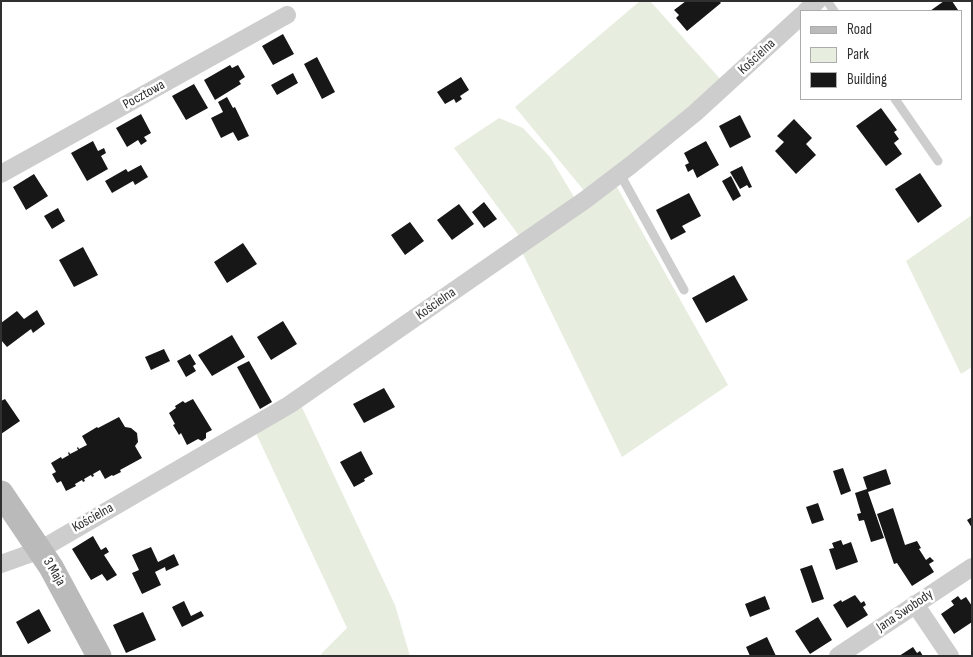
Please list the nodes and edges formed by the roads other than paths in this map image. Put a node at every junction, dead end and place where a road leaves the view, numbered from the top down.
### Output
1 (817, 1) edge
2 (807, 10) edge
3 (287, 15) dead end
4 (800, 17) edge
5 (896, 100) edge
6 (938, 161) dead end
7 (1, 174) edge
8 (620, 174) junction
9 (684, 290) dead end
10 (1, 494) edge
11 (40, 549) junction
12 (1, 564) edge
13 (972, 567) edge
14 (915, 604) junction
15 (99, 656) edge
16 (838, 656) edge
17 (950, 656) edge

1 - 2 street
3 - 7 street, Pocztowa
4 - 8 street, Kościelna
5 - 6 lane
8 - 9 lane
8 - 11 street, Kościelna
10 - 11 main road, 3 Maja
11 - 12 street, Kościelna
11 - 15 main road, 3 Maja
13 - 14 street, Jana Swobody
14 - 16 street, Jana Swobody
14 - 17 street

